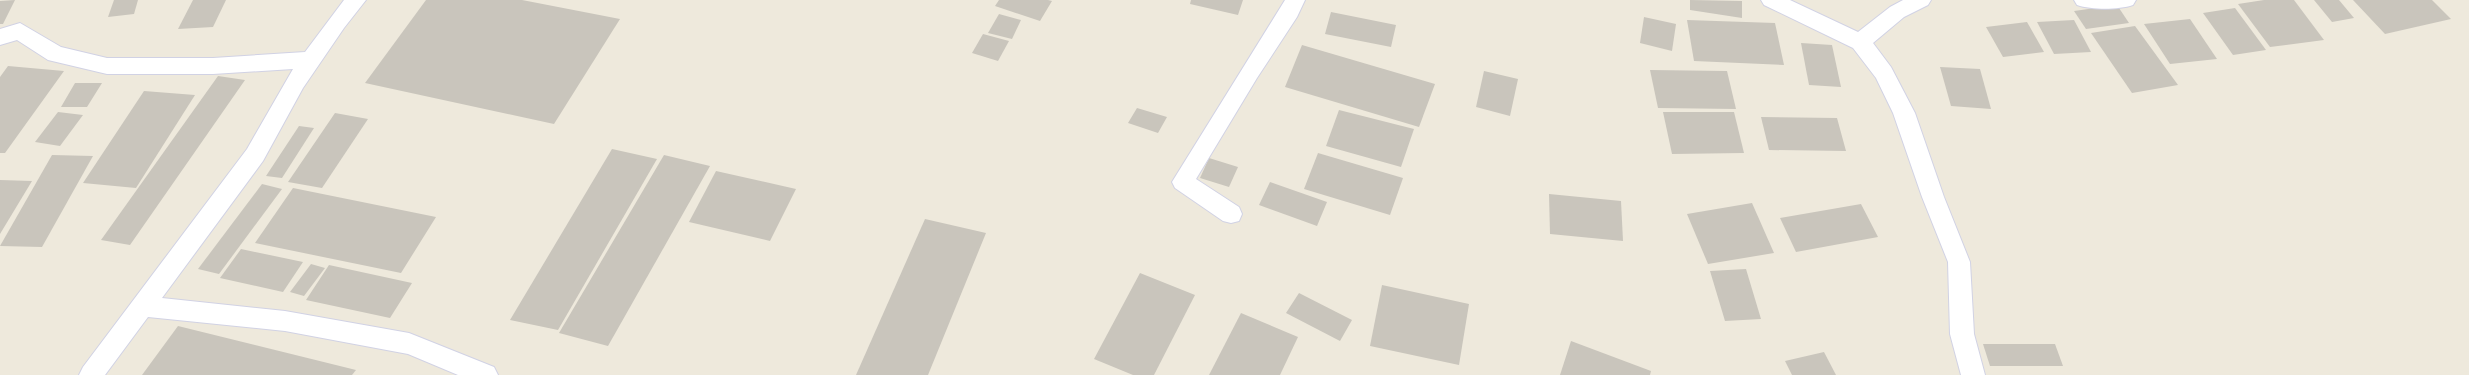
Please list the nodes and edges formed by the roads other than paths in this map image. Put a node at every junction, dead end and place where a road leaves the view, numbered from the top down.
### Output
1 (356, 0) edge
2 (1295, 0) edge
3 (1771, 0) edge
4 (1921, 0) edge
5 (2084, 0) edge
6 (2126, 0) edge
7 (0, 37) edge
8 (1860, 42) junction
9 (311, 60) junction
10 (1231, 214) dead end
11 (142, 306) junction
12 (91, 375) edge
13 (486, 375) edge
14 (1972, 375) edge

1 - 9 street
2 - 10 street
3 - 8 street
4 - 8 street
5 - 6 street
7 - 9 street
8 - 14 street
9 - 11 street
11 - 12 street
11 - 13 street

